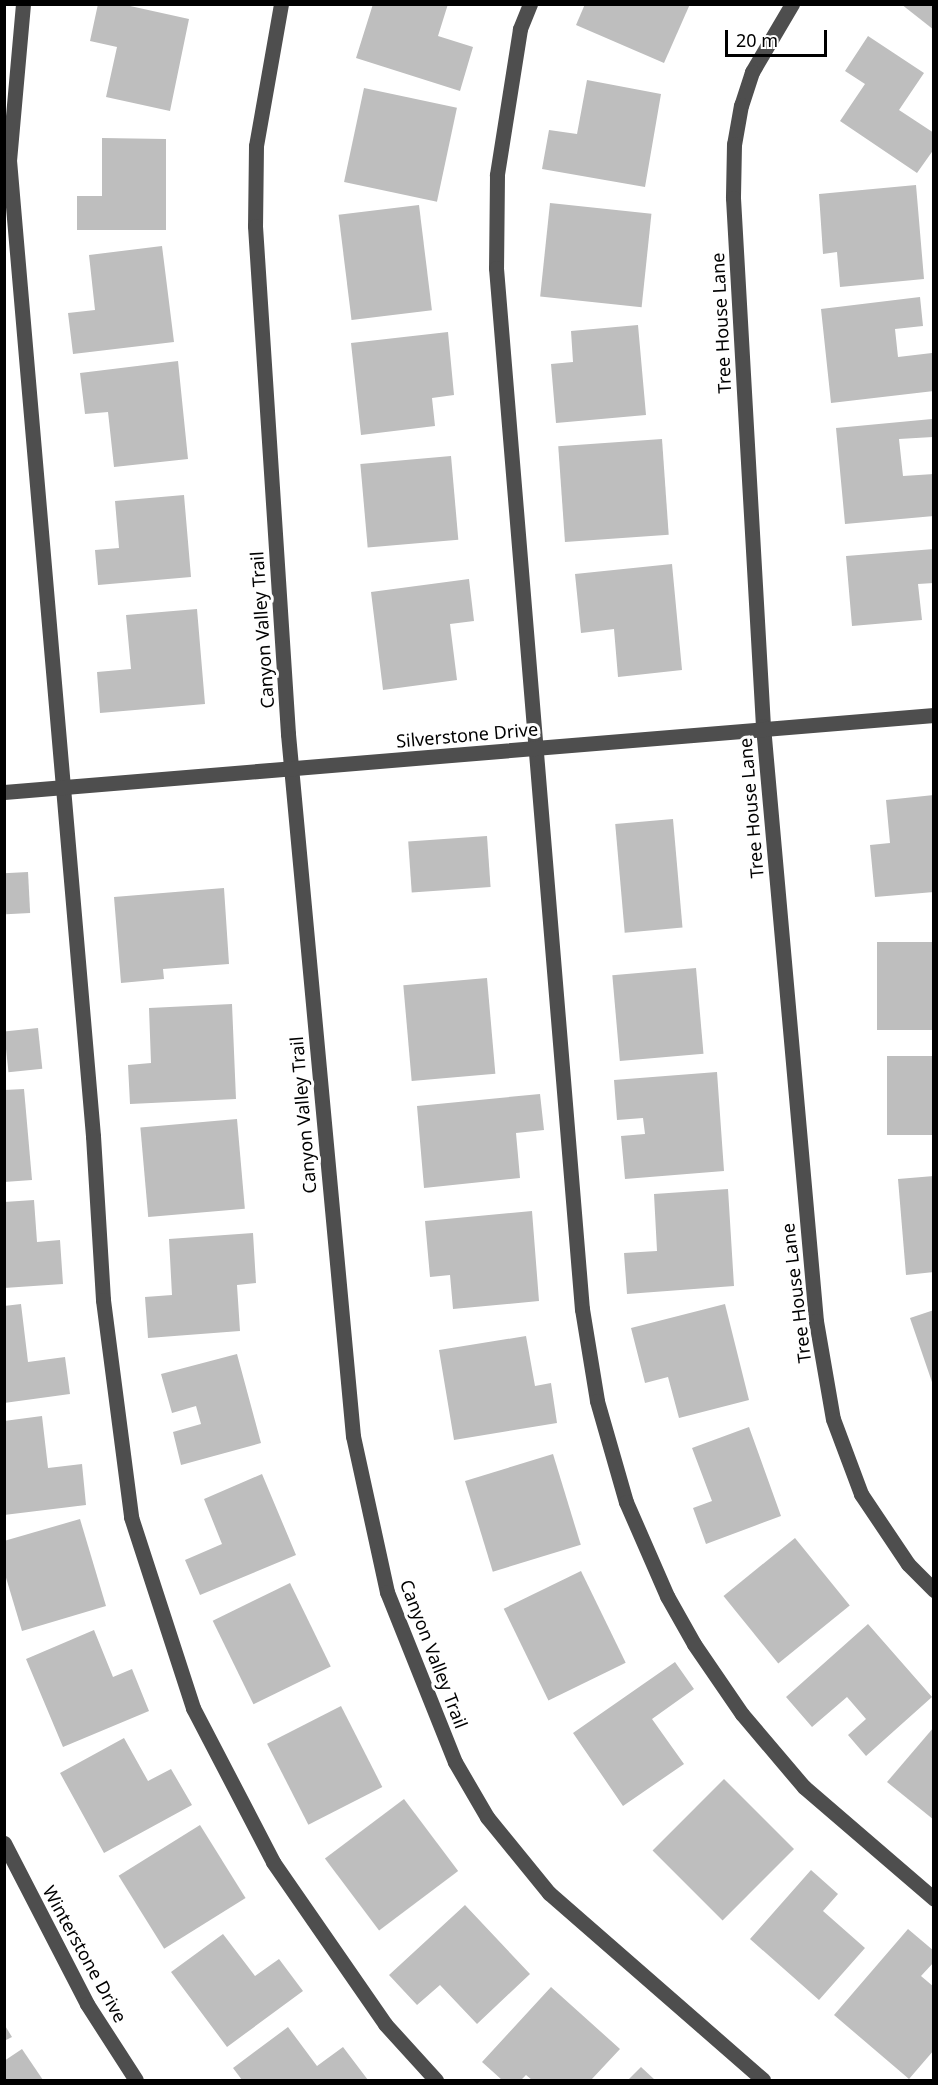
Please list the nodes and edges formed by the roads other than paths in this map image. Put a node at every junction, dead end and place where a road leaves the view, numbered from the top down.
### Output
1 (23, 4) edge
2 (281, 4) edge
3 (530, 4) edge
4 (792, 4) edge
5 (933, 715) edge
6 (763, 726) junction
7 (538, 747) junction
8 (291, 771) junction
9 (64, 788) junction
10 (4, 792) edge
11 (933, 1590) edge
12 (4, 1843) edge
13 (933, 1899) edge
14 (136, 2080) edge
15 (436, 2080) edge
16 (763, 2080) edge

1 - 9 street
2 - 8 street, Canyon Valley Trail
3 - 7 street
4 - 6 street, Tree House Lane
5 - 6 street, Silverstone Drive
6 - 7 street, Silverstone Drive
6 - 11 street, Tree House Lane
7 - 8 street, Silverstone Drive
7 - 13 street
8 - 9 street, Silverstone Drive
8 - 16 street, Canyon Valley Trail
9 - 10 street, Silverstone Drive
9 - 15 street
12 - 14 street, Winterstone Drive

